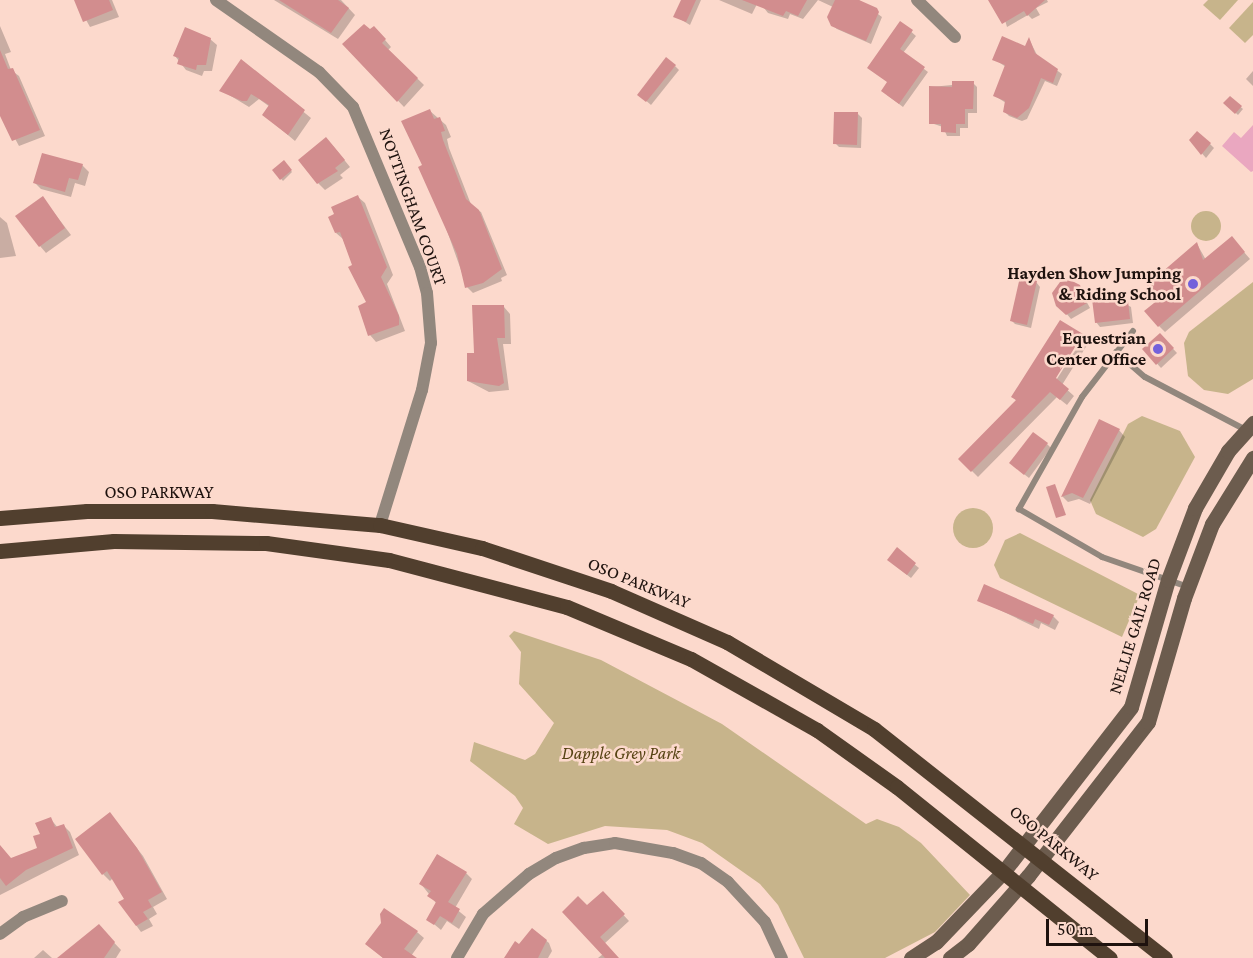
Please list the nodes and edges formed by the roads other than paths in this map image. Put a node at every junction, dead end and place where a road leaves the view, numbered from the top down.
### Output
1 (917, 0) edge
2 (220, 1) edge
3 (955, 37) dead end
4 (1134, 331) dead end
5 (1116, 352) junction
6 (1250, 427) edge
7 (1253, 458) edge
8 (0, 518) edge
9 (380, 525) junction
10 (0, 551) edge
11 (1168, 580) junction
12 (1188, 587) junction
13 (1026, 845) junction
14 (1042, 859) junction
15 (1004, 871) junction
16 (1020, 885) junction
17 (62, 901) dead end
18 (0, 934) edge
19 (457, 958) edge
20 (782, 958) edge
21 (911, 958) edge
22 (950, 958) edge
23 (1110, 958) edge
24 (1165, 958) edge

1 - 3 street
2 - 9 street, NOTTINGHAM COURT
4 - 5 lane
5 - 6 lane
5 - 11 lane
6 - 11 street, NELLIE GAIL ROAD
7 - 12 street
8 - 9 main road, OSO PARKWAY
9 - 13 main road, OSO PARKWAY
10 - 15 main road
11 - 12 lane
11 - 13 street, NELLIE GAIL ROAD
12 - 14 street
13 - 14 main road, OSO PARKWAY
13 - 15 street, NELLIE GAIL ROAD
14 - 16 street
14 - 24 main road, OSO PARKWAY
15 - 16 main road
15 - 21 street, NELLIE GAIL ROAD
16 - 22 street
16 - 23 main road
17 - 18 street
19 - 20 street

